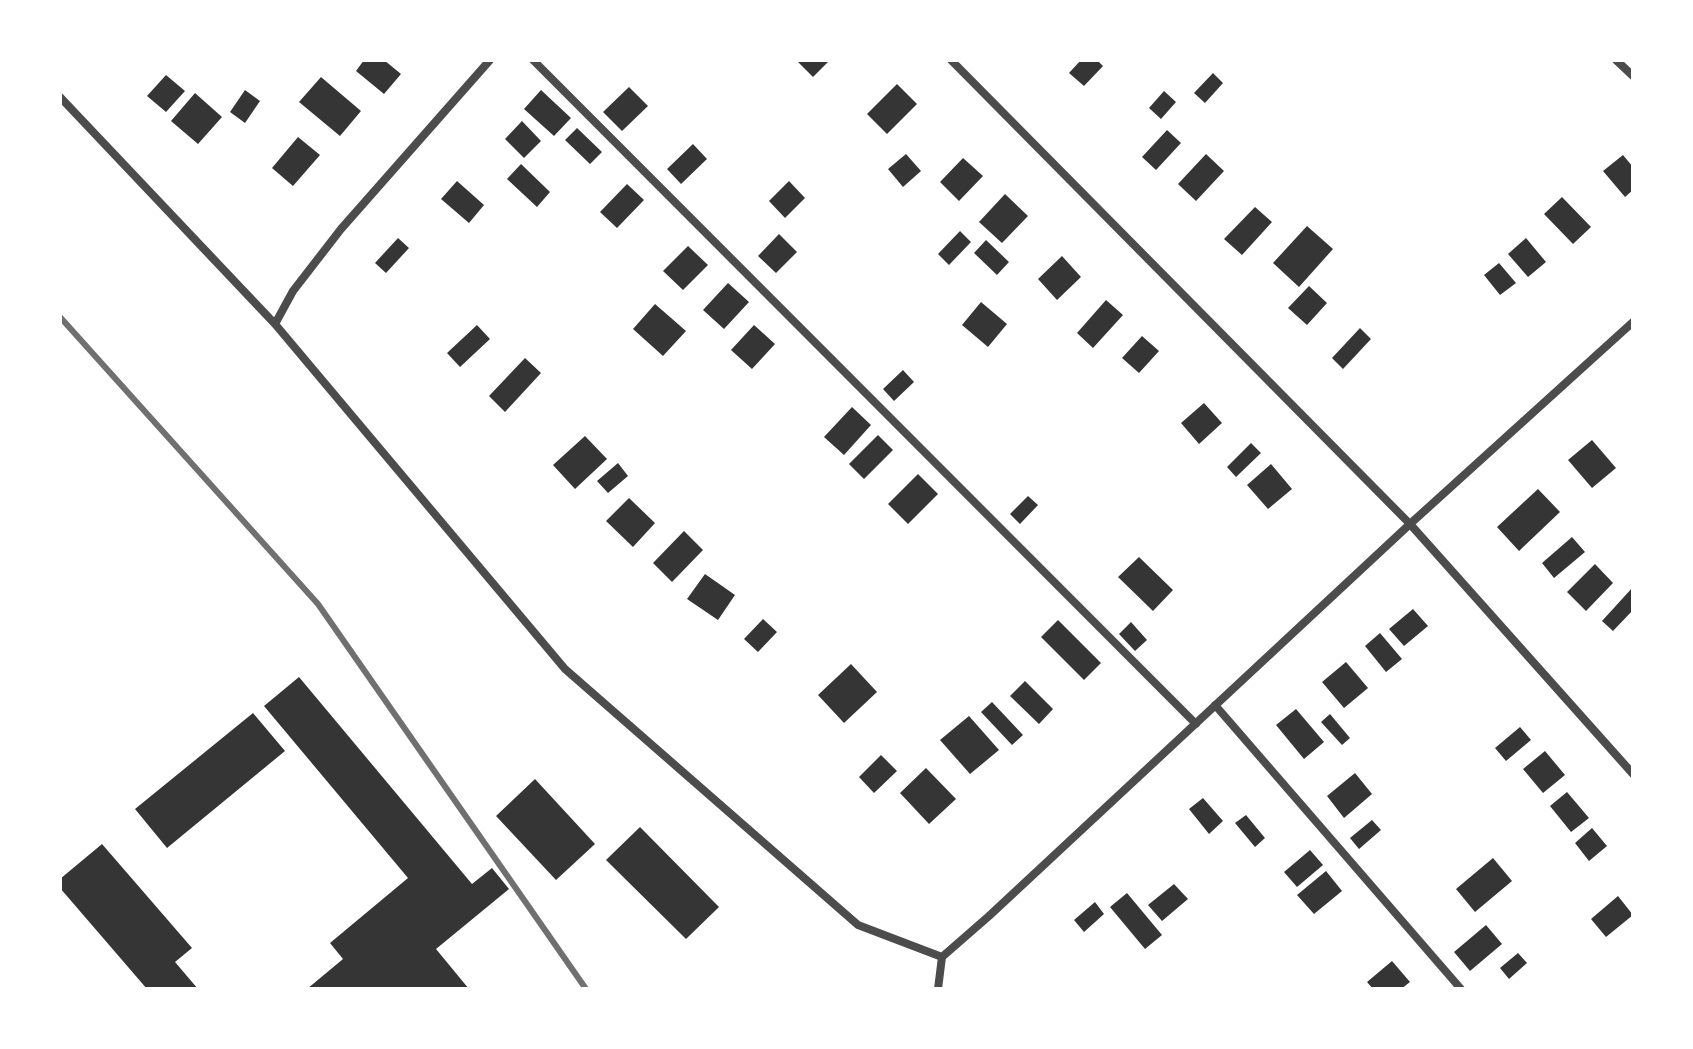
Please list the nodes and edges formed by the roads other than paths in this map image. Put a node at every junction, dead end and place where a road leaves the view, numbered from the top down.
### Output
1 (490, 60) edge
2 (533, 60) edge
3 (951, 60) edge
4 (1616, 60) edge
5 (1633, 76) edge
6 (60, 97) edge
7 (1633, 322) edge
8 (275, 324) junction
9 (1410, 524) junction
10 (1215, 705) junction
11 (1196, 724) junction
12 (1633, 774) edge
13 (942, 957) junction
14 (938, 989) edge
15 (1461, 989) edge

1 - 8 street
2 - 11 street
3 - 9 street
4 - 5 street
6 - 8 street
7 - 9 street
8 - 13 street
9 - 10 street
9 - 12 street
10 - 11 street
10 - 15 street
11 - 13 street
13 - 14 street

